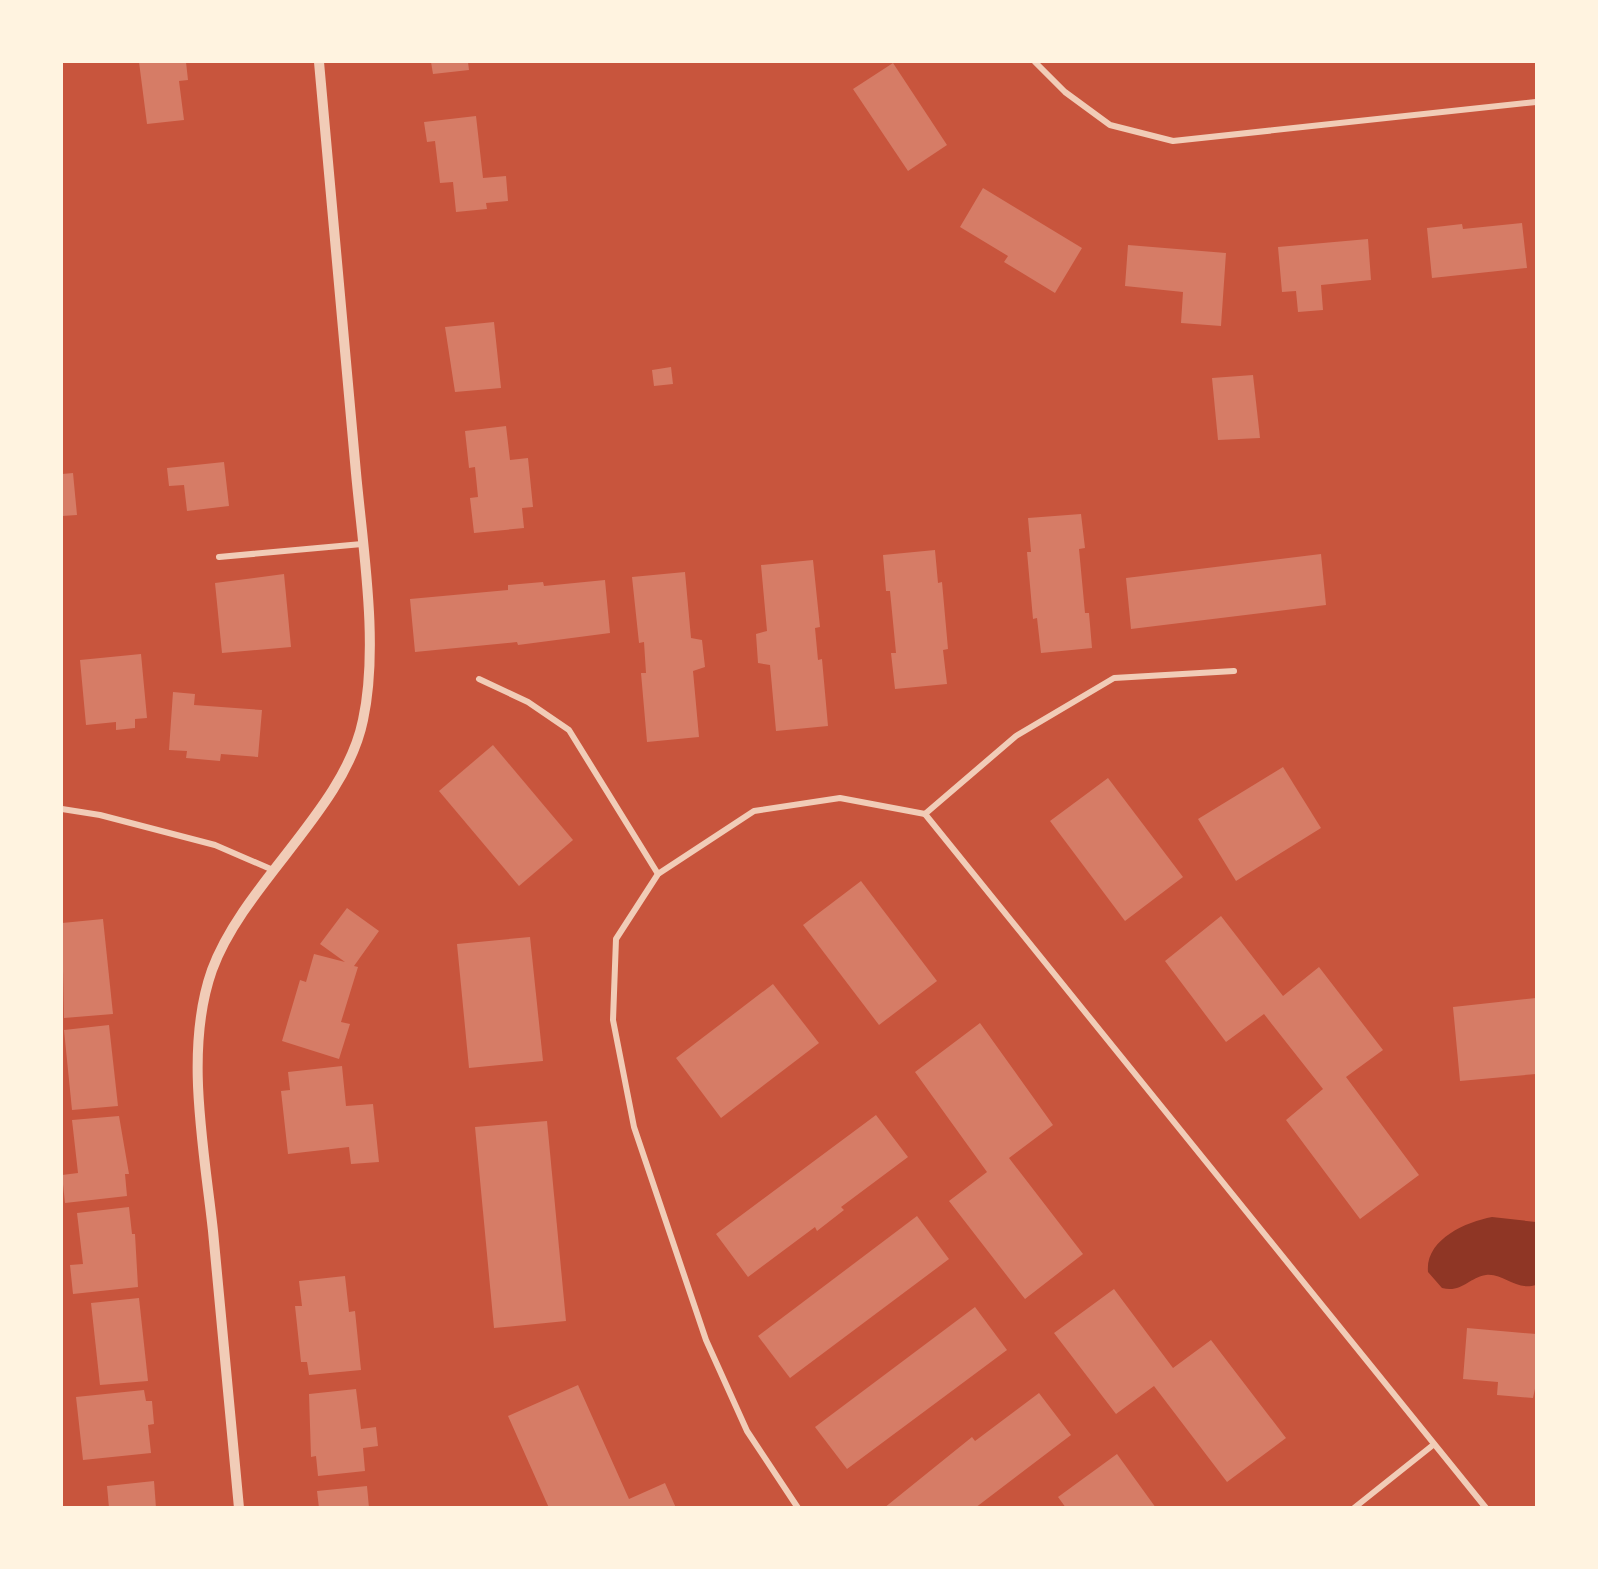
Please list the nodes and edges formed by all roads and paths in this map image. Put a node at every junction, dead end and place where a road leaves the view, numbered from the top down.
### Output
1 (319, 62) edge
2 (1035, 62) edge
3 (1536, 102) edge
4 (362, 544) junction
5 (219, 557) dead end
6 (1234, 671) dead end
7 (479, 679) dead end
8 (62, 809) edge
9 (925, 814) junction
10 (273, 870) junction
11 (658, 874) junction
12 (1433, 1444) junction
13 (239, 1508) edge
14 (798, 1508) edge
15 (1354, 1508) edge
16 (1486, 1508) edge

1 - 4 street
2 - 3 street
4 - 5 street
4 - 10 street
6 - 9 street
7 - 11 street
8 - 10 street
9 - 11 street
9 - 12 street
10 - 13 street
11 - 14 street
12 - 15 street
12 - 16 street

